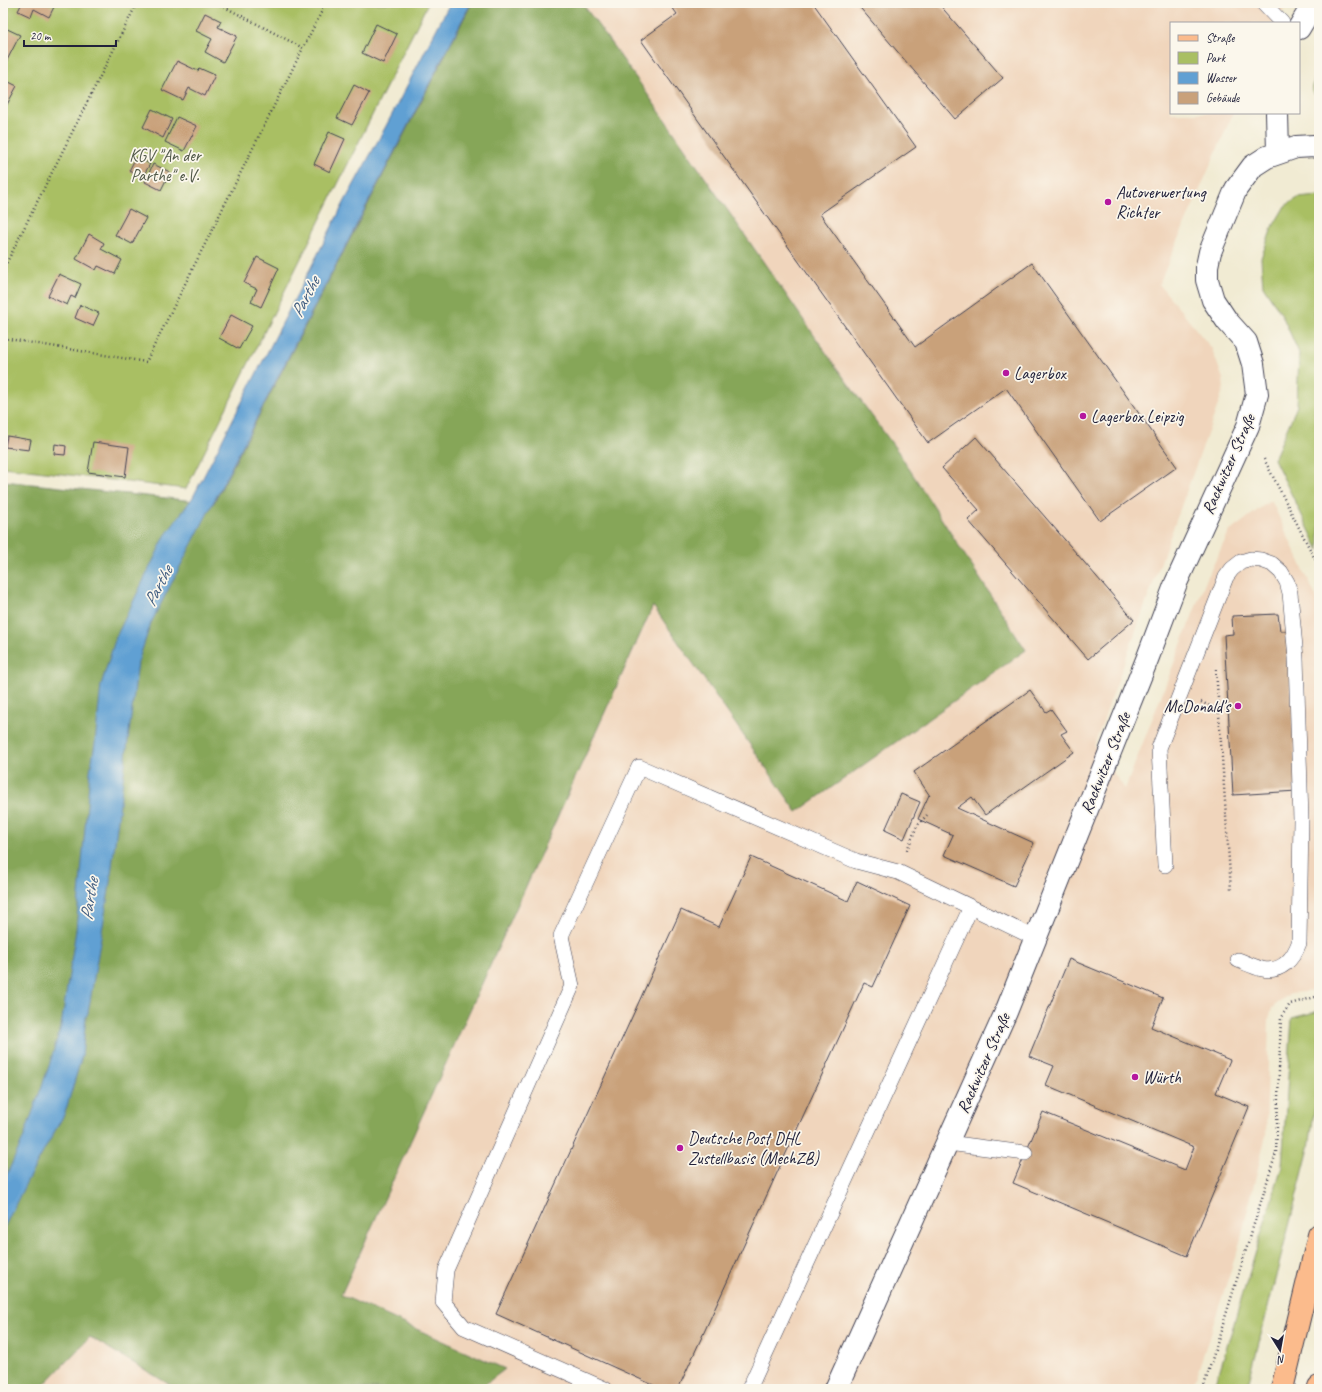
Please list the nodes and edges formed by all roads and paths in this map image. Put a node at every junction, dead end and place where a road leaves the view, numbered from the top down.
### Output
1 (138, 3) edge
2 (217, 3) edge
3 (326, 3) edge
4 (1263, 3) edge
5 (1281, 22) edge
6 (303, 48) junction
7 (1277, 114) edge
8 (1319, 148) edge
9 (1278, 152) junction
10 (3, 270) edge
11 (3, 338) edge
12 (1269, 468) dead end
13 (1319, 567) edge
14 (1216, 668) dead end
15 (1165, 865) dead end
16 (1231, 890) dead end
17 (971, 907) junction
18 (1035, 938) junction
19 (1238, 960) dead end
20 (1319, 996) edge
21 (948, 1142) junction
22 (1026, 1153) dead end
23 (1319, 1235) edge
24 (605, 1389) edge
25 (749, 1389) edge
26 (836, 1389) edge
27 (1203, 1389) edge
28 (1282, 1389) edge

1 - 10 path
2 - 6 path
3 - 6 path
4 - 5 lane
6 - 11 path
7 - 9 street
8 - 9 street, Rackwitzer Straße
9 - 18 street, Rackwitzer Straße
12 - 13 path
14 - 16 path
15 - 19 lane
17 - 18 lane
17 - 24 lane
17 - 25 lane
18 - 21 street, Rackwitzer Straße
20 - 27 path
21 - 22 lane
21 - 26 street, Rackwitzer Straße
23 - 28 main road

